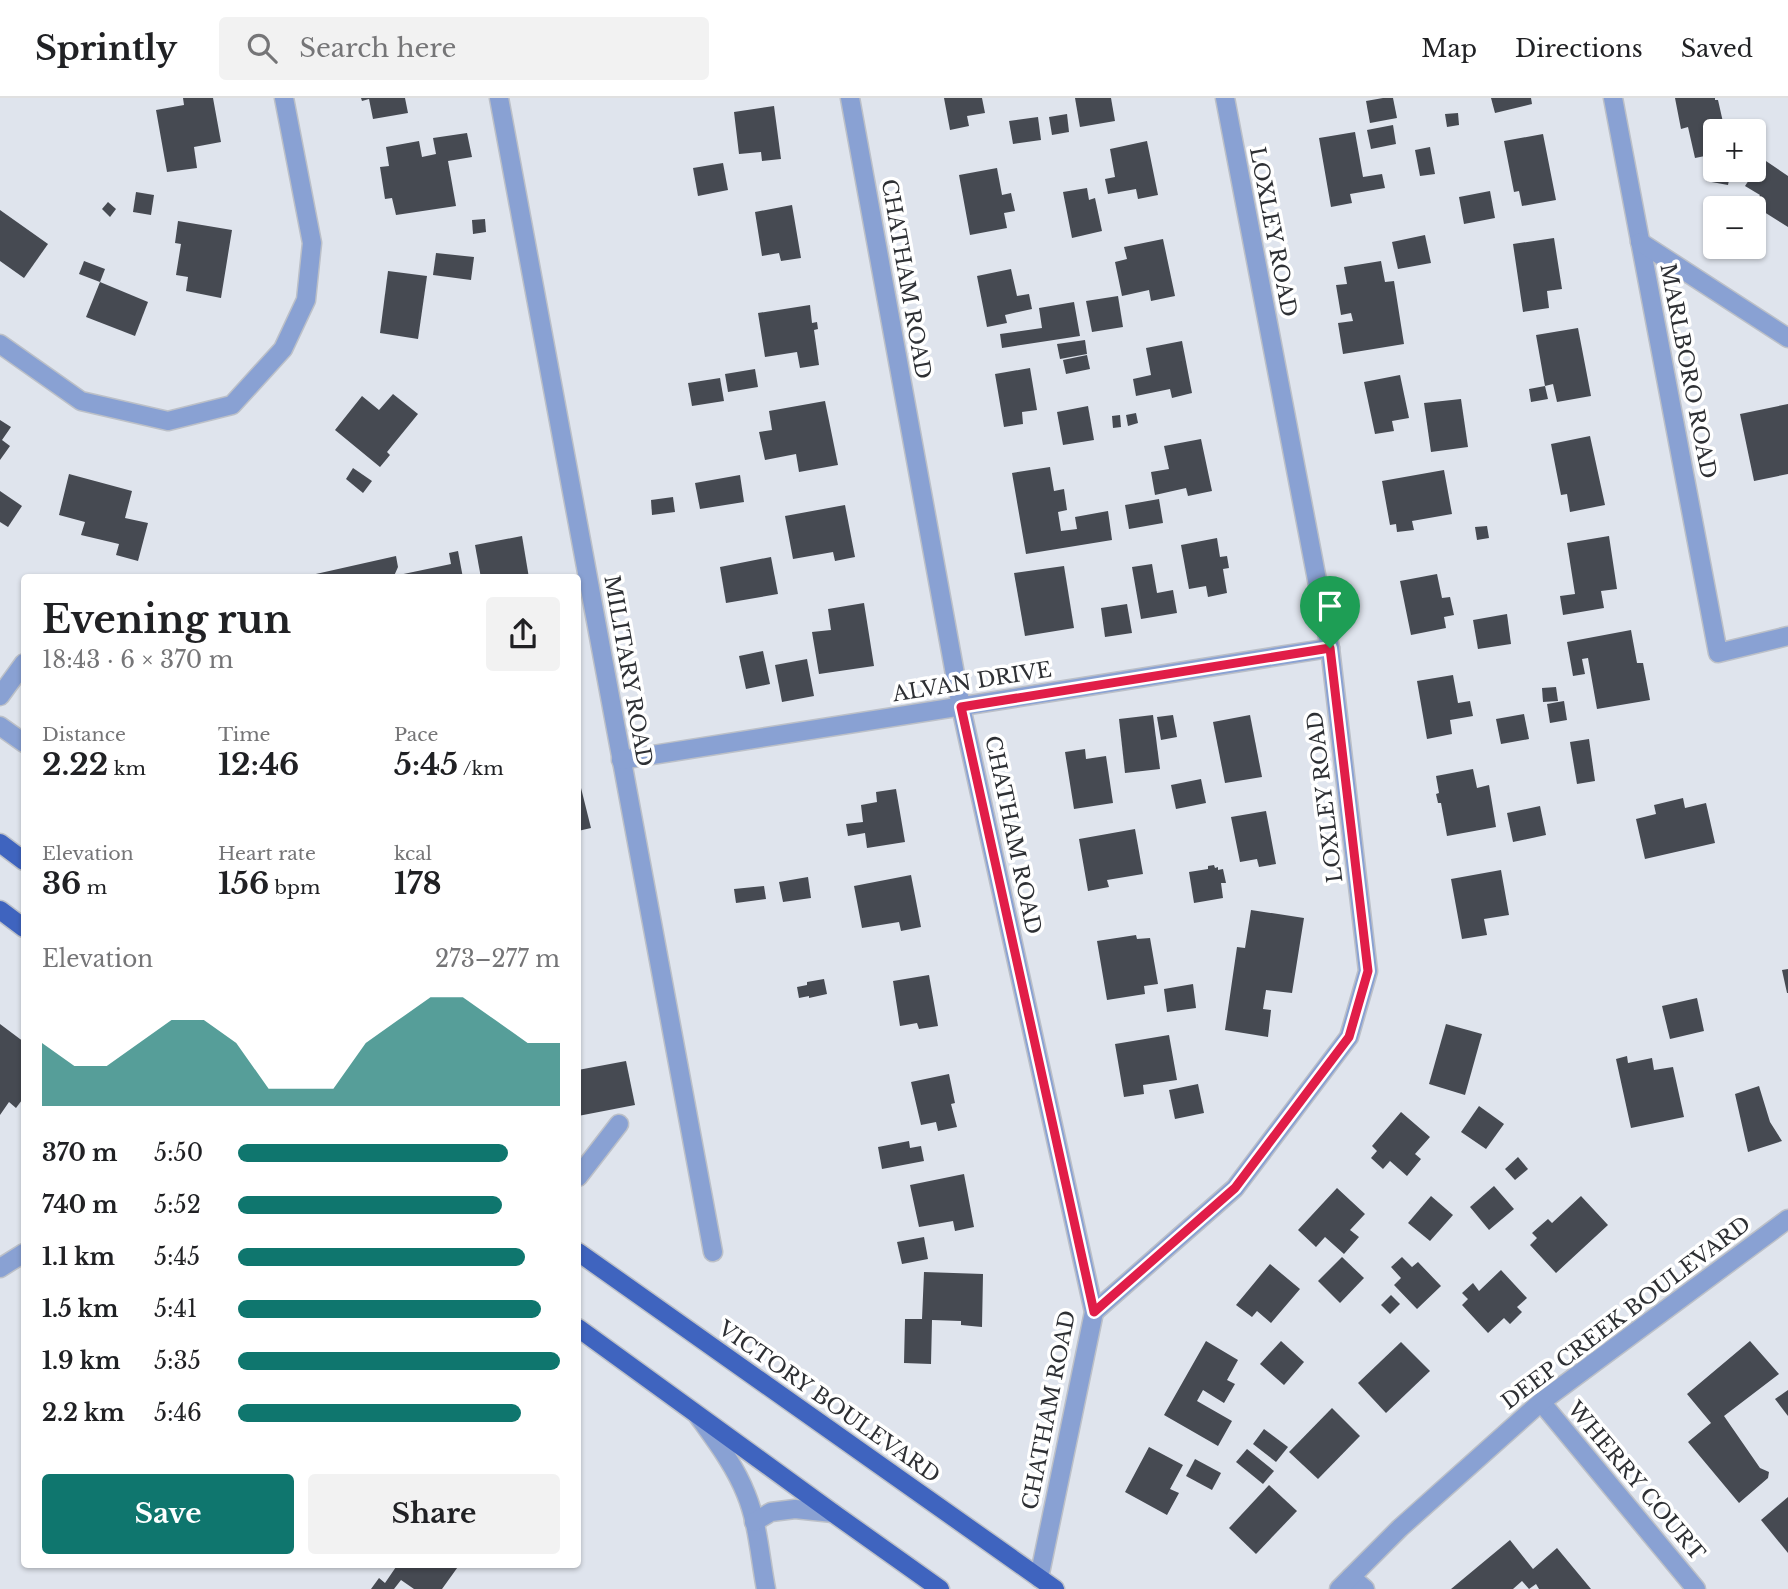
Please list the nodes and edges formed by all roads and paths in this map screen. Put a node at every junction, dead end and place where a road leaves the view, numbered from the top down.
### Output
1 (284, 98) edge
2 (499, 98) edge
3 (850, 98) edge
4 (1224, 98) edge
5 (1613, 98) edge
6 (1640, 242) junction
7 (1788, 338) edge
8 (0, 344) edge
9 (1788, 636) edge
10 (1330, 648) junction
11 (21, 667) edge
12 (0, 696) edge
13 (961, 707) junction
14 (0, 726) edge
15 (21, 741) edge
16 (621, 760) junction
17 (0, 843) edge
18 (21, 858) edge
19 (0, 910) edge
20 (21, 926) edge
21 (619, 1124) dead end
22 (581, 1173) edge
23 (1788, 1219) edge
24 (713, 1252) dead end
25 (581, 1254) edge
26 (21, 1255) edge
27 (0, 1268) edge
28 (1094, 1312) junction
29 (581, 1330) edge
30 (1541, 1402) junction
31 (698, 1416) junction
32 (833, 1513) junction
33 (754, 1522) junction
34 (1039, 1578) junction
35 (1352, 1585) edge
36 (766, 1589) edge
37 (940, 1589) edge
38 (1055, 1589) edge
39 (1696, 1589) edge

1 - 8 street
2 - 16 street, MILITARY ROAD
3 - 13 street, CHATHAM ROAD
4 - 10 street, LOXLEY ROAD
5 - 6 street, MARLBORO ROAD
6 - 7 street
6 - 9 street, MARLBORO ROAD
10 - 13 street, ALVAN DRIVE
10 - 28 street, LOXLEY ROAD
11 - 12 street
13 - 16 street, ALVAN DRIVE
13 - 28 street, CHATHAM ROAD
14 - 15 street
16 - 24 street, MILITARY ROAD
17 - 18 main road
19 - 20 main road
21 - 22 street
23 - 30 street, DEEP CREEK BOULEVARD
25 - 34 main road, VICTORY BOULEVARD
26 - 27 street
28 - 34 street, CHATHAM ROAD
29 - 31 main road
30 - 35 street, DEEP CREEK BOULEVARD
30 - 39 street, WHERRY COURT
31 - 32 main road
31 - 33 street
32 - 33 street
32 - 37 main road
33 - 36 street
34 - 38 main road, VICTORY BOULEVARD

